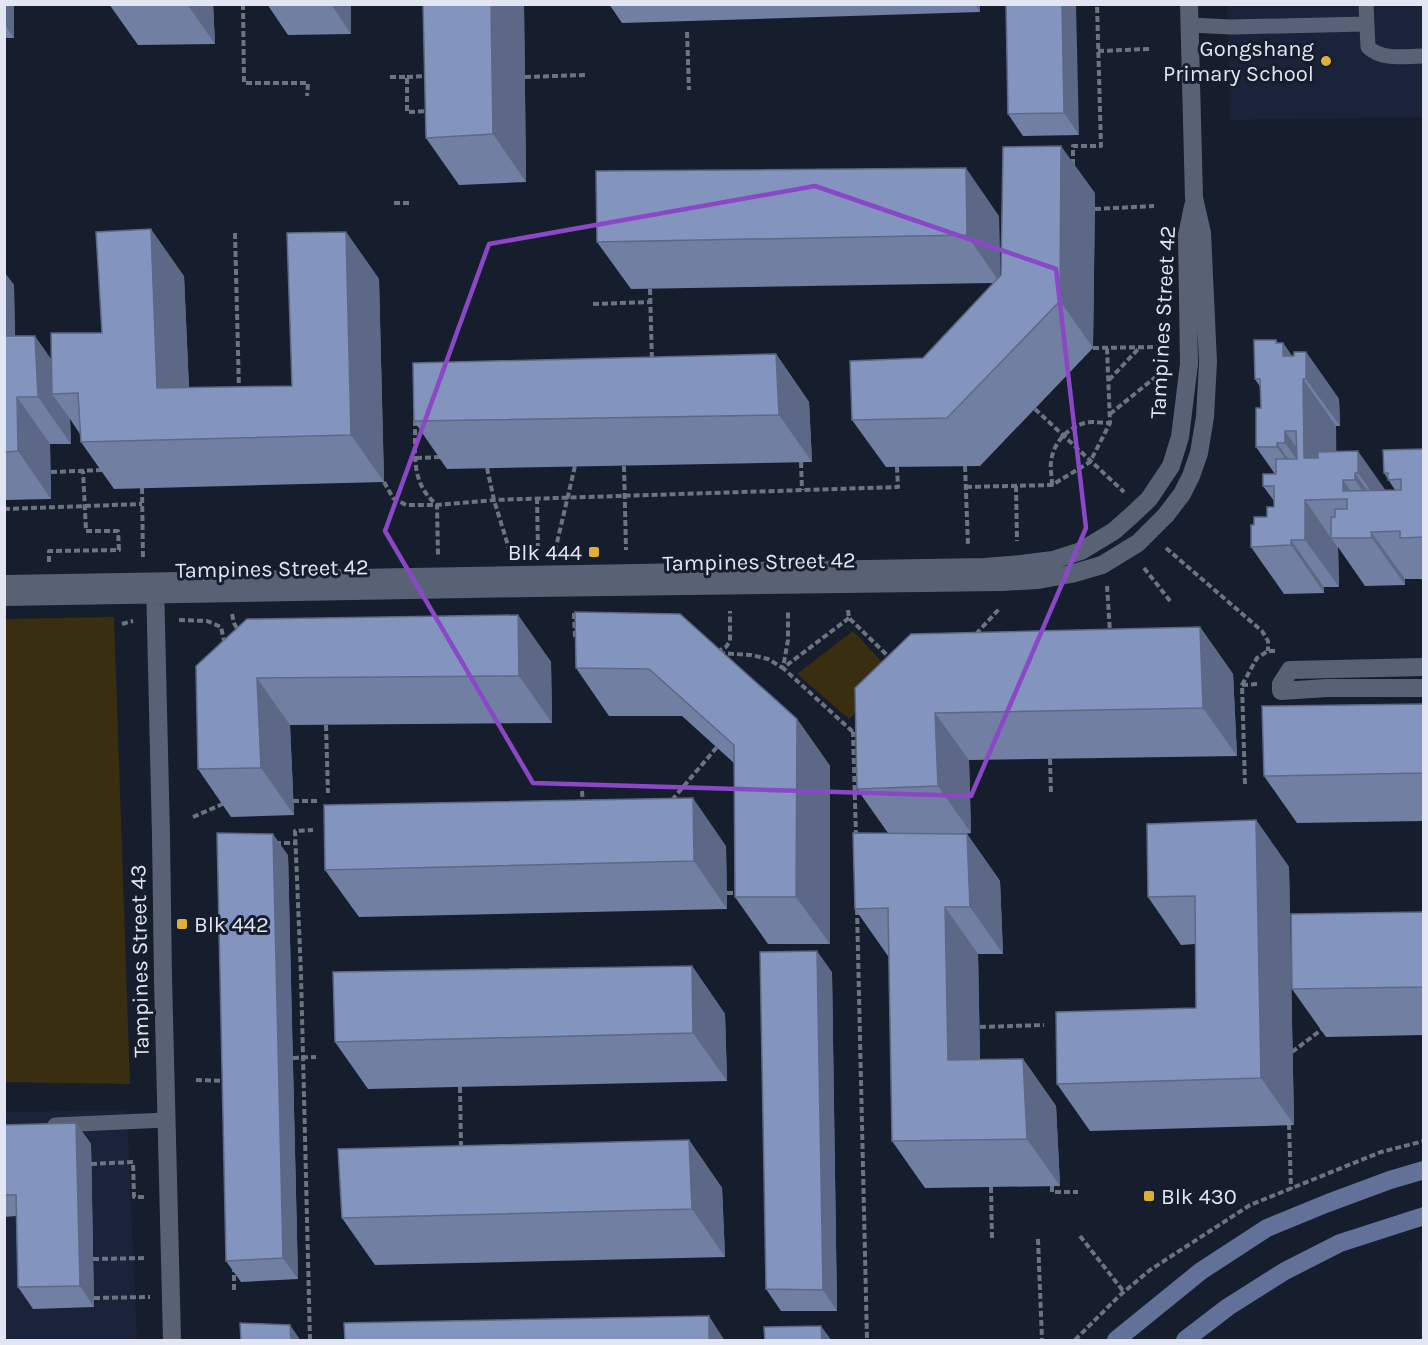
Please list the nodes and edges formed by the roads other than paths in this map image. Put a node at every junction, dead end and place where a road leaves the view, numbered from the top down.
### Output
1 (1189, 4) edge
2 (1366, 4) edge
3 (1366, 24) junction
4 (1190, 25) junction
5 (1424, 56) edge
6 (1195, 234) junction
7 (4, 584) edge
8 (155, 588) junction
9 (4, 597) edge
10 (1424, 667) edge
11 (1424, 688) edge
12 (166, 1120) junction
13 (45, 1125) edge
14 (1424, 1170) edge
15 (1424, 1216) edge
16 (172, 1341) edge
17 (1116, 1341) edge
18 (1185, 1341) edge

1 - 4 street, Tampines Street 42
2 - 3 lane
3 - 4 lane
3 - 5 lane
4 - 6 street, Tampines Street 42
6 - 8 street, Tampines Street 42
6 - 8 street, Tampines Street 42
7 - 8 street, Tampines Street 42
8 - 9 street, Tampines Street 42
8 - 12 street, Tampines Street 43
10 - 11 street
12 - 13 lane
12 - 16 street, Tampines Street 43
14 - 17 main road
15 - 18 main road

